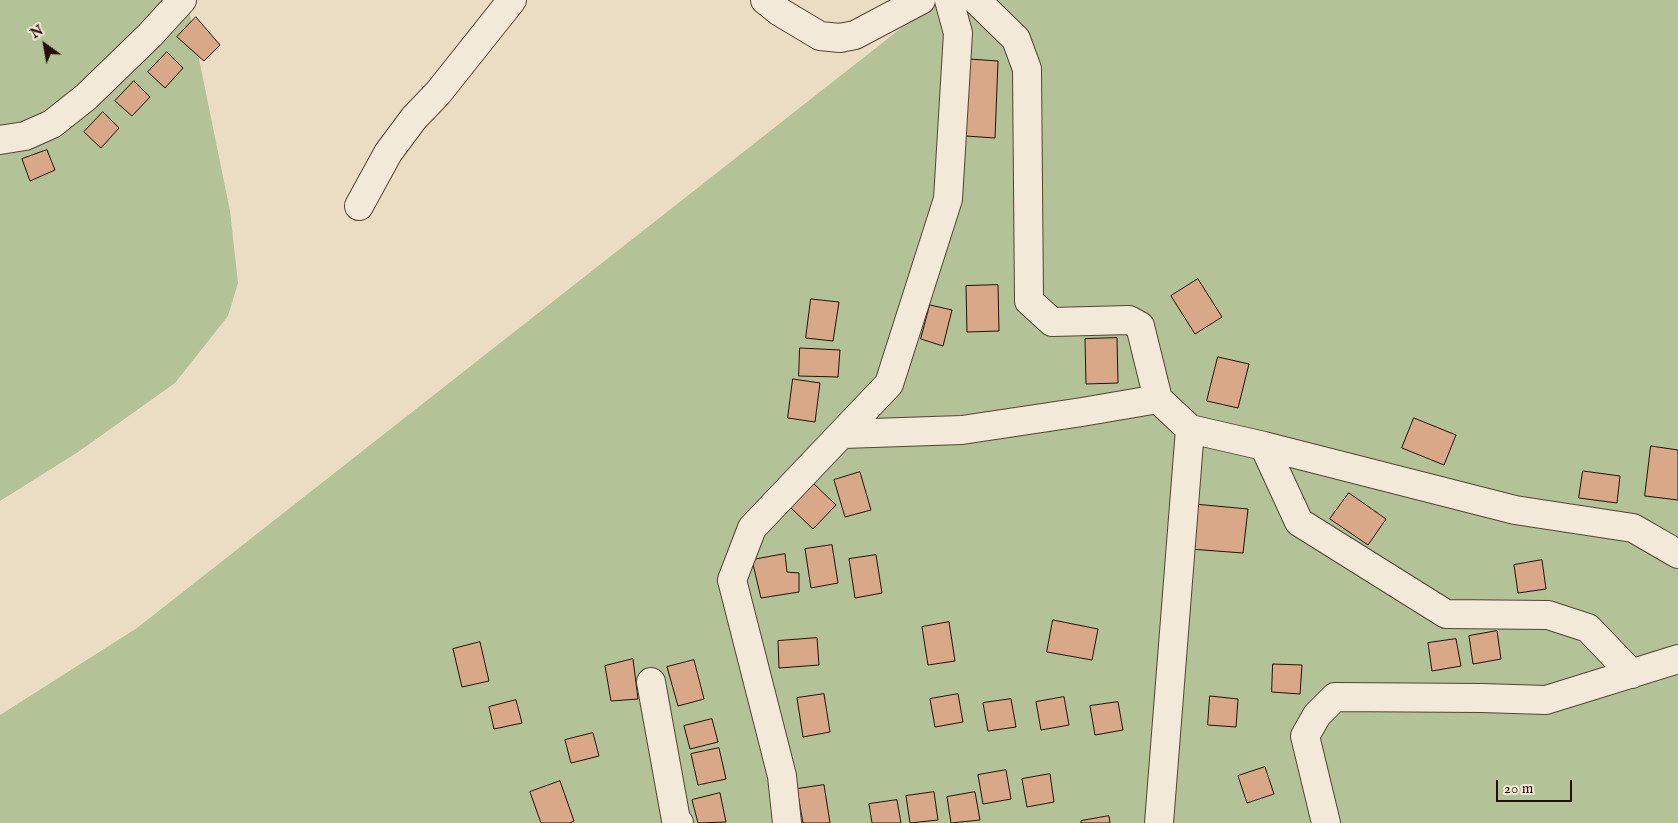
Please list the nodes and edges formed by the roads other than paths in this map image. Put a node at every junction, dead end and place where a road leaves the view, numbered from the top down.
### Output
1 (182, 0) edge
2 (512, 0) edge
3 (765, 0) edge
4 (921, 0) edge
5 (948, 0) edge
6 (976, 0) edge
7 (0, 140) edge
8 (359, 206) dead end
9 (1158, 398) junction
10 (1190, 429) junction
11 (843, 434) junction
12 (1264, 446) junction
13 (1678, 554) edge
14 (1678, 659) edge
15 (1632, 674) junction
16 (652, 682) dead end
17 (679, 823) edge
18 (786, 823) edge
19 (1159, 823) edge
20 (1326, 823) edge

1 - 7 street
2 - 8 street
3 - 4 street
5 - 11 street
6 - 9 street
9 - 10 street
9 - 11 street
10 - 12 street
10 - 19 street
11 - 18 street
12 - 13 street
12 - 15 street
14 - 15 street
15 - 20 street
16 - 17 street

